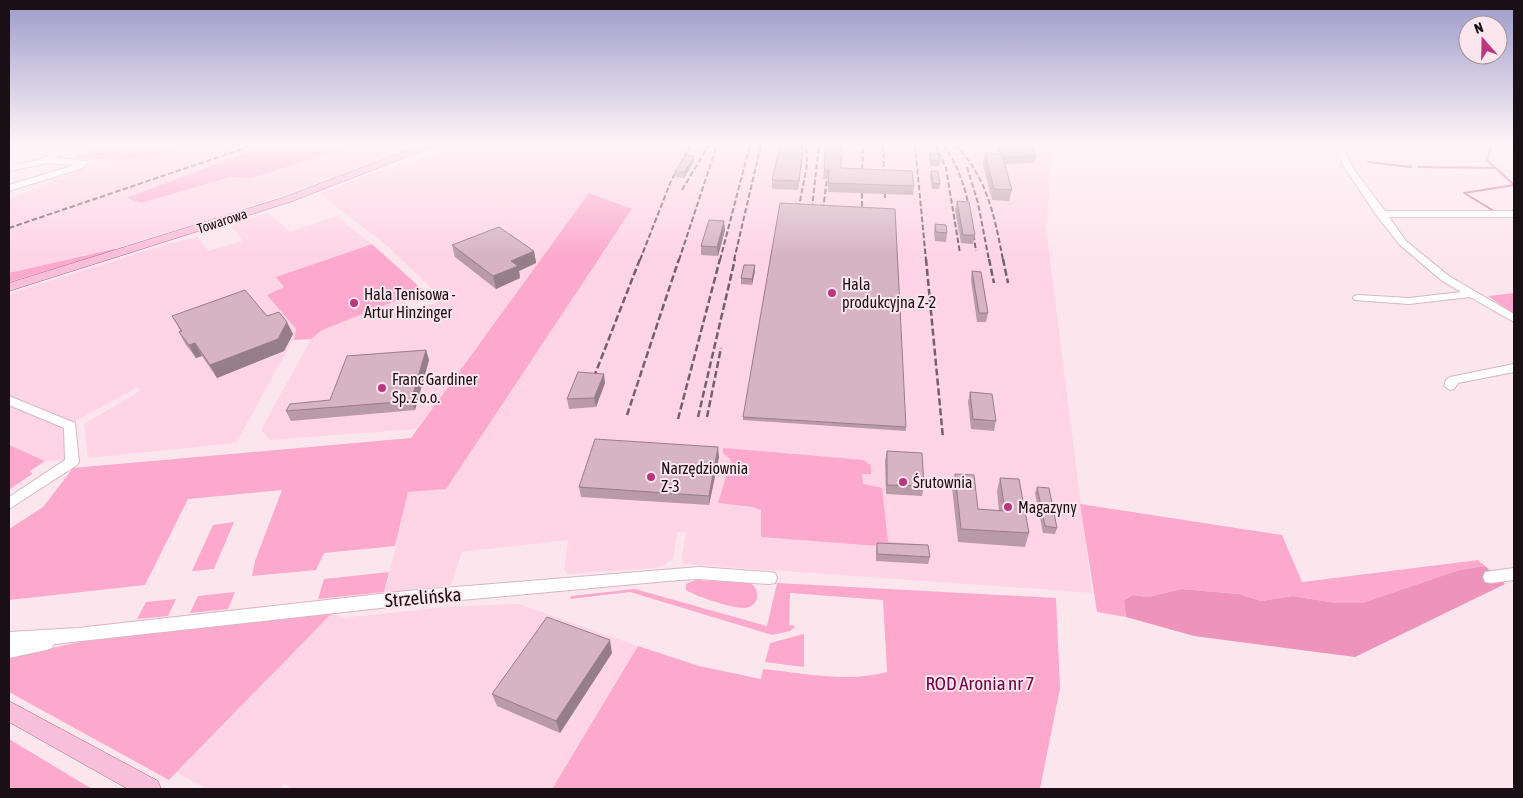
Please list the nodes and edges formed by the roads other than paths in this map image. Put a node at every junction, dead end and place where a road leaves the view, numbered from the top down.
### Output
1 (28, 182) edge
2 (333, 182) edge
3 (1358, 182) edge
4 (9, 188) edge
5 (1380, 214) junction
6 (1514, 214) edge
7 (9, 288) edge
8 (1471, 294) junction
9 (1358, 298) dead end
10 (1514, 319) edge
11 (1514, 368) edge
12 (1450, 386) dead end
13 (9, 400) edge
14 (9, 504) edge
15 (1514, 574) edge
16 (1490, 577) dead end
17 (769, 578) dead end
18 (78, 636) junction
19 (9, 638) edge
20 (9, 652) edge
21 (9, 711) edge
22 (150, 789) edge

1 - 4 street
2 - 7 main road, Towarowa
3 - 5 street
5 - 6 street
5 - 8 street
8 - 9 street
8 - 10 street
11 - 12 street
13 - 14 street
15 - 16 street
17 - 18 street, Strzelińska
18 - 19 street, Strzelińska
18 - 20 street, Strzelińska
21 - 22 main road

